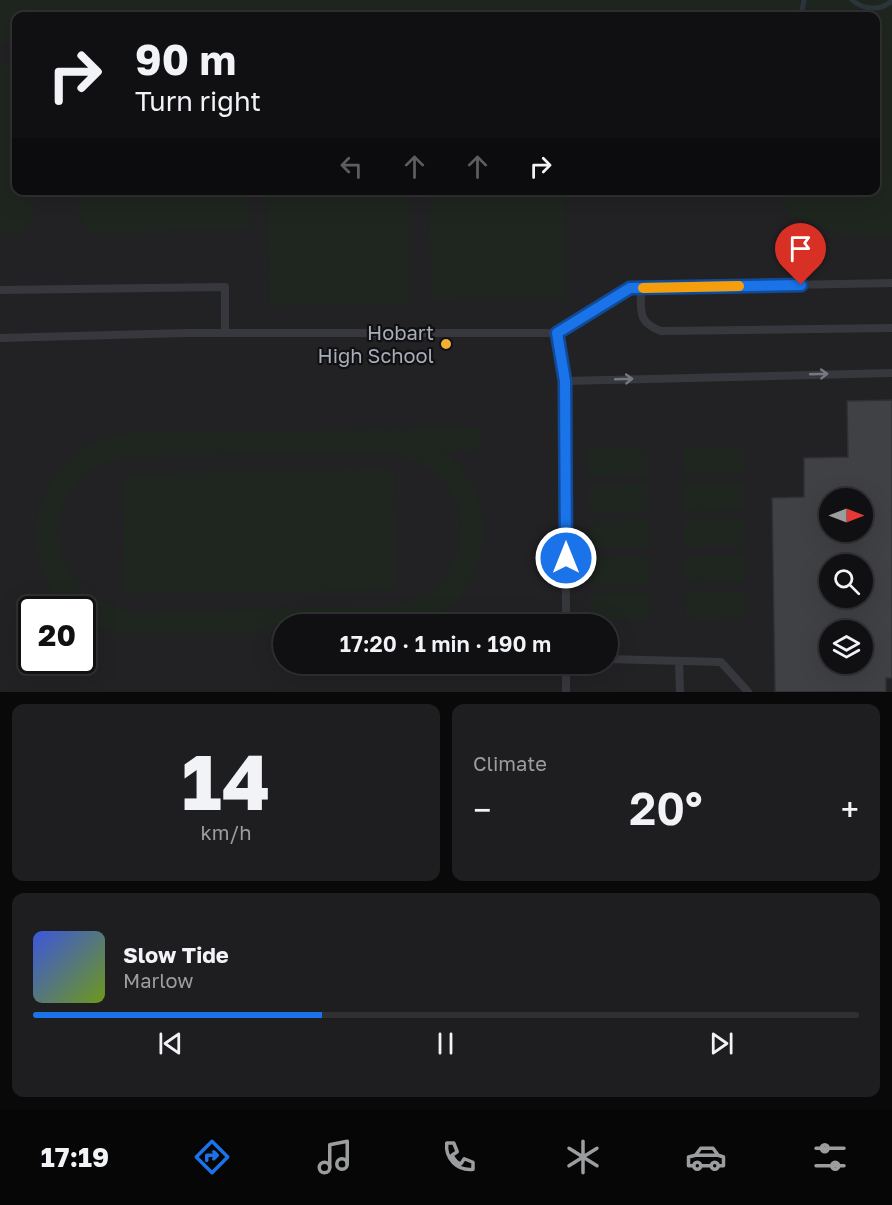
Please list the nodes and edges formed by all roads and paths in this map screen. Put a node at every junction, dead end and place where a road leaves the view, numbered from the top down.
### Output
1 (892, 283) edge
2 (641, 288) junction
3 (0, 290) edge
4 (892, 328) edge
5 (225, 333) junction
6 (557, 333) junction
7 (0, 338) edge
8 (892, 373) edge
9 (565, 381) junction
10 (566, 614) edge
11 (618, 659) edge
12 (679, 661) junction
13 (566, 674) edge
14 (566, 692) edge
15 (680, 692) edge
16 (748, 692) edge

1 - 2 lane
2 - 4 lane
2 - 6 lane
3 - 5 lane
5 - 6 lane
5 - 7 lane
6 - 9 lane
9 -> 8 lane
9 - 10 lane
11 - 12 lane
12 - 15 lane
12 - 16 lane
13 - 14 lane

